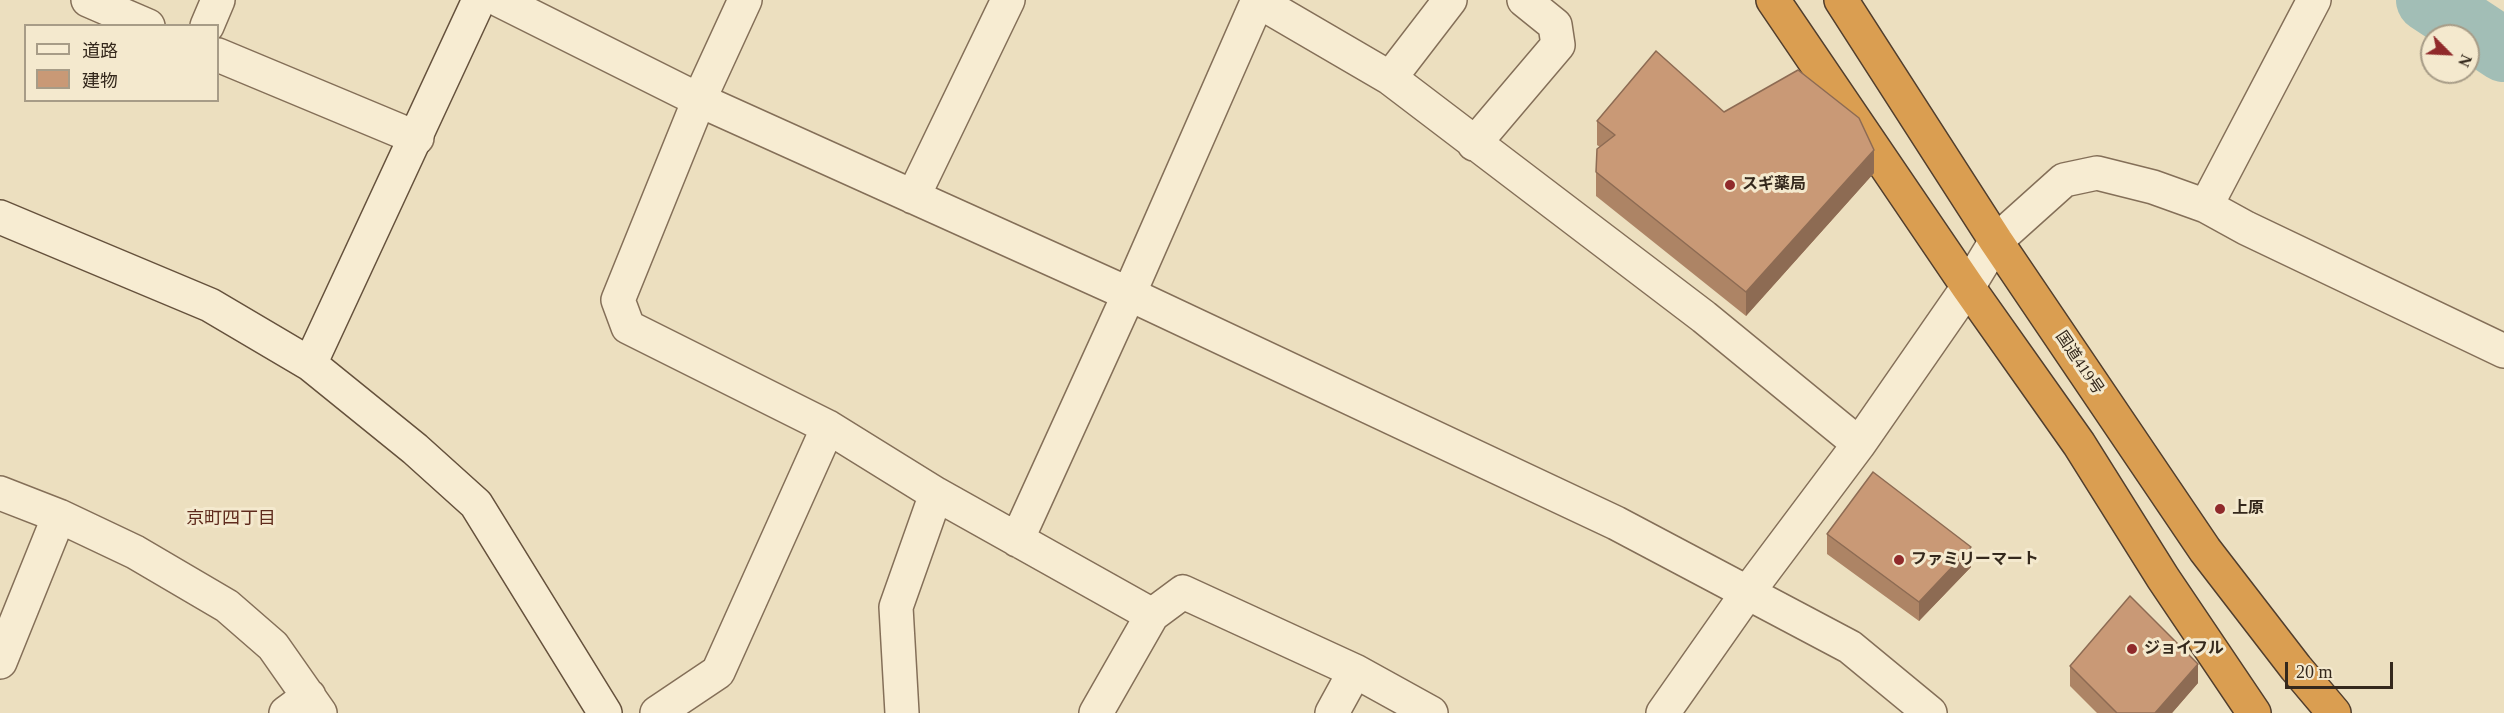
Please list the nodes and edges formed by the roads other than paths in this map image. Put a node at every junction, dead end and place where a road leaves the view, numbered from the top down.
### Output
1 (88, 0) edge
2 (218, 0) edge
3 (479, 0) edge
4 (499, 0) edge
5 (745, 0) edge
6 (1008, 0) edge
7 (1258, 0) edge
8 (1450, 0) edge
9 (1524, 0) edge
10 (1773, 0) edge
11 (1841, 0) edge
12 (2314, 0) edge
13 (143, 24) edge
14 (208, 24) edge
15 (219, 55) edge
16 (1389, 78) junction
17 (699, 100) junction
18 (417, 138) junction
19 (1474, 144) junction
20 (913, 197) junction
21 (2206, 206) junction
22 (0, 218) edge
23 (1996, 241) junction
24 (1968, 287) junction
25 (1129, 294) junction
26 (2504, 351) edge
27 (310, 364) junction
28 (828, 427) junction
29 (1858, 444) junction
30 (0, 493) edge
31 (936, 494) junction
32 (59, 516) junction
33 (1017, 540) junction
34 (1748, 592) junction
35 (1152, 615) junction
36 (0, 662) edge
37 (1355, 671) junction
38 (305, 707) edge
39 (605, 713) edge
40 (657, 713) edge
41 (902, 713) edge
42 (1096, 713) edge
43 (1332, 713) edge
44 (1431, 713) edge
45 (1663, 713) edge
46 (1930, 713) edge
47 (2254, 713) edge
48 (2334, 713) edge

1 - 13 street
2 - 14 street
3 - 18 street
4 - 17 street
5 - 17 street
6 - 20 street
7 - 16 street
7 - 25 street
8 - 16 street
9 - 19 street
10 - 24 highway
11 - 23 highway, 国道419号
12 - 21 street
15 - 18 street
16 - 19 street
17 - 20 street
17 - 28 street
18 - 27 street
19 - 29 street
20 - 25 street
21 - 23 street
21 - 26 street
22 - 27 street
23 - 24 street
23 - 48 highway, 国道419号
24 - 29 street
24 - 47 highway
25 - 33 street
25 - 34 street
27 - 39 street
28 - 31 street
28 - 40 street
29 - 34 street
30 - 32 street
31 - 33 street
31 - 41 street
32 - 36 street
32 - 38 street
33 - 35 street
34 - 45 street
34 - 46 street
35 - 37 street
35 - 42 street
37 - 43 street
37 - 44 street

